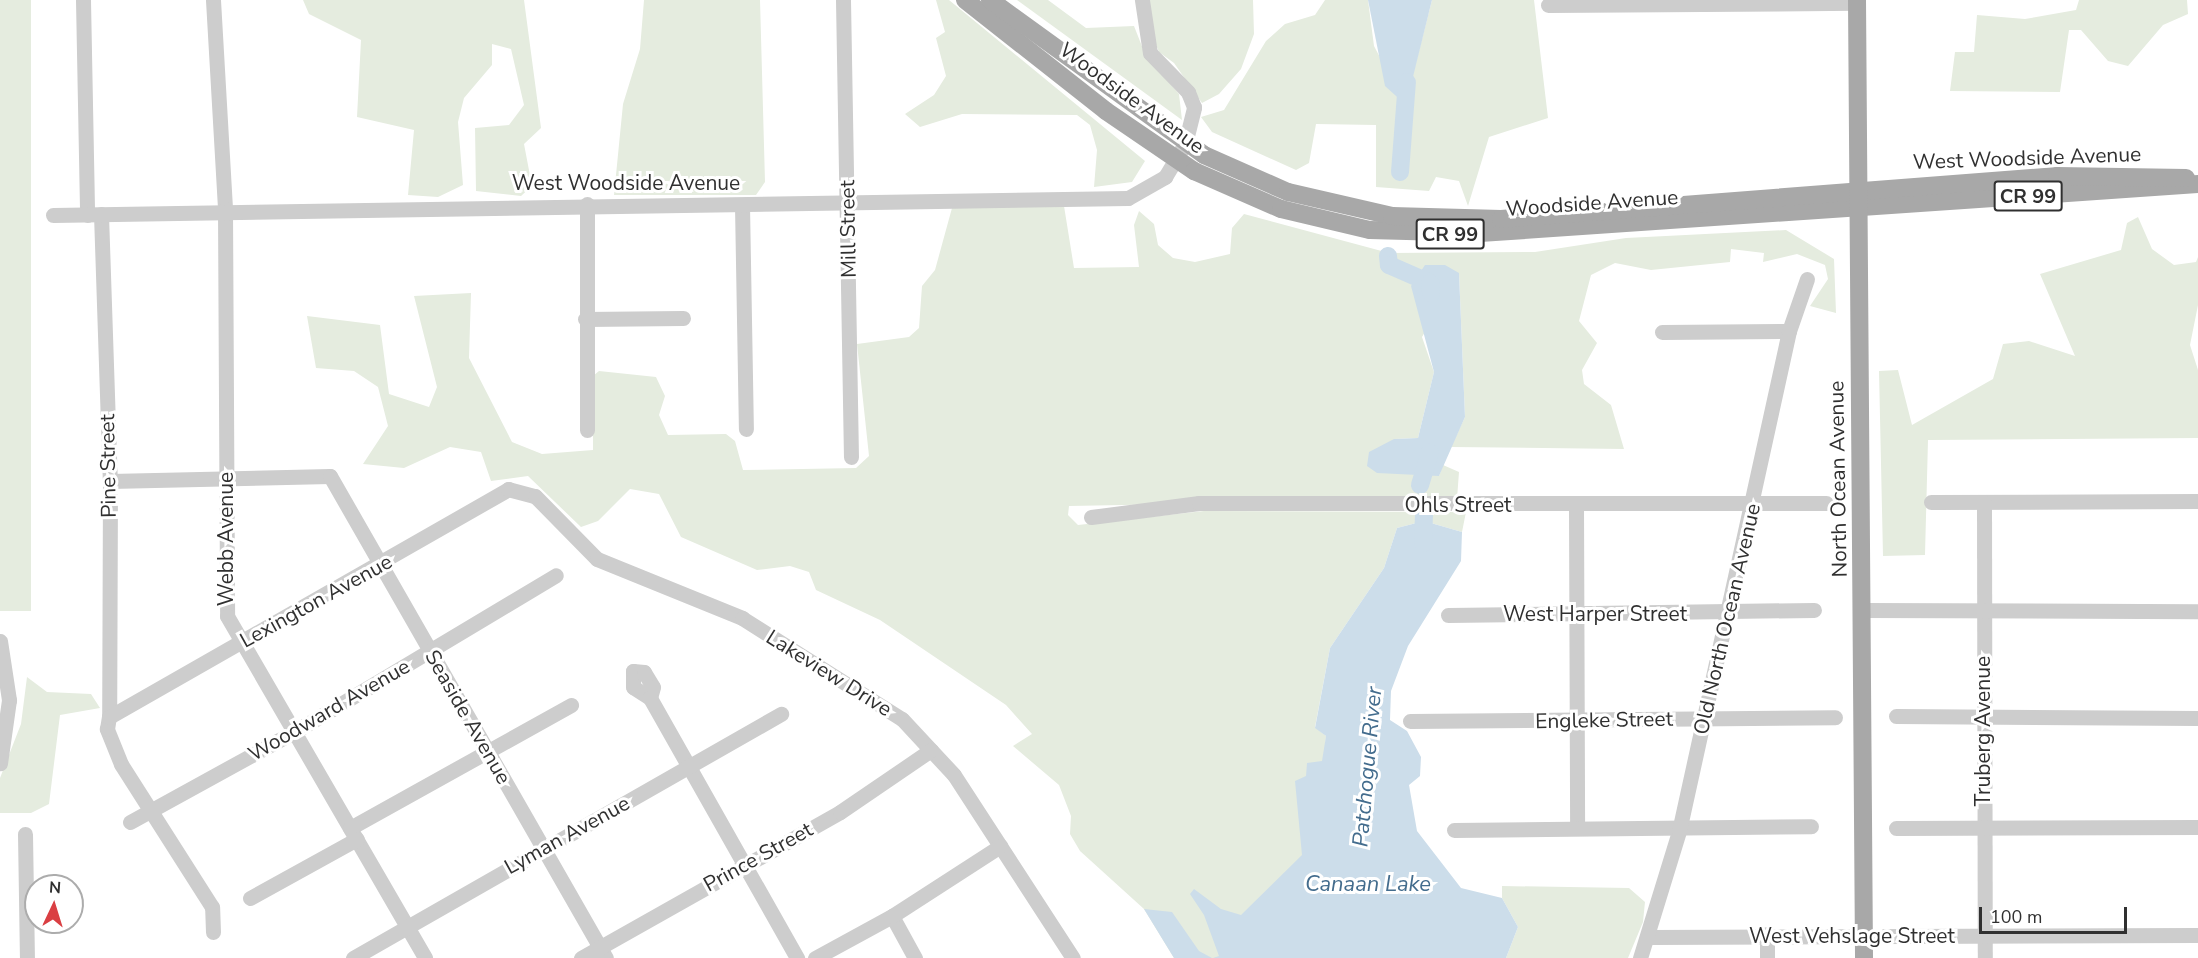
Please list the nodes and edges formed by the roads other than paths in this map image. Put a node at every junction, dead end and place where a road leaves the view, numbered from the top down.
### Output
1 (83, 0) edge
2 (213, 0) edge
3 (843, 0) edge
4 (965, 0) edge
5 (990, 0) edge
6 (1142, 0) edge
7 (1857, 2) edge
8 (1548, 6) dead end
9 (1180, 152) junction
10 (2198, 179) edge
11 (2198, 184) edge
12 (1858, 189) junction
13 (848, 202) junction
14 (587, 204) junction
15 (742, 205) junction
16 (1858, 208) junction
17 (225, 209) junction
18 (53, 215) dead end
19 (94, 215) junction
20 (1807, 279) dead end
21 (683, 318) dead end
22 (585, 319) junction
23 (1789, 331) junction
24 (1662, 332) dead end
25 (746, 429) dead end
26 (586, 430) dead end
27 (851, 457) dead end
28 (226, 478) junction
29 (110, 481) junction
30 (535, 496) joint
31 (2198, 501) edge
32 (1931, 502) dead end
33 (1826, 503) dead end
34 (1984, 503) junction
35 (1753, 504) junction
36 (1575, 505) junction
37 (1091, 517) dead end
38 (381, 565) junction
39 (556, 575) dead end
40 (1814, 610) dead end
41 (1862, 610) junction
42 (1982, 610) junction
43 (2198, 611) edge
44 (1727, 612) junction
45 (1576, 614) junction
46 (1449, 615) dead end
47 (0, 641) edge
48 (244, 641) junction
49 (430, 651) junction
50 (650, 698) dead end
51 (572, 705) dead end
52 (782, 714) dead end
53 (1896, 716) dead end
54 (1834, 717) dead end
55 (1984, 717) junction
56 (2198, 718) edge
57 (1704, 719) junction
58 (1410, 721) dead end
59 (1578, 721) junction
60 (108, 723) junction
61 (294, 732) junction
62 (931, 750) junction
63 (486, 751) junction
64 (0, 763) edge
65 (689, 766) junction
66 (154, 808) junction
67 (130, 822) dead end
68 (1811, 826) dead end
69 (2198, 827) edge
70 (1577, 828) junction
71 (1896, 828) dead end
72 (1984, 829) junction
73 (1454, 830) dead end
74 (1679, 831) junction
75 (353, 833) junction
76 (26, 834) dead end
77 (1000, 846) junction
78 (543, 848) junction
79 (744, 864) junction
80 (250, 898) dead end
81 (892, 916) junction
82 (408, 927) junction
83 (213, 932) dead end
84 (1767, 934) junction
85 (1864, 934) junction
86 (1985, 935) junction
87 (2198, 935) edge
88 (1650, 937) junction
89 (603, 952) edge
90 (27, 958) edge
91 (353, 958) edge
92 (426, 958) edge
93 (581, 958) edge
94 (797, 958) edge
95 (815, 958) edge
96 (915, 958) edge
97 (1073, 958) edge
98 (1640, 958) edge
99 (1767, 958) edge
100 (1864, 958) edge
101 (1985, 958) edge

1 - 19 street, Pine Street
2 - 17 street, Webb Avenue
3 - 13 street, Mill Street
4 - 9 main road, Woodside Avenue / CR 99
5 - 9 main road, Woodside Avenue / CR 99
6 - 9 street
7 - 8 street
7 - 12 main road, North Ocean Avenue
9 - 12 main road, Woodside Avenue / CR 99
9 - 13 street, West Woodside Avenue
9 - 16 main road, Woodside Avenue / CR 99
10 - 12 main road, West Woodside Avenue / CR 99
11 - 16 main road, West Woodside Avenue / CR 99
12 - 16 main road, North Ocean Avenue
13 - 15 street, West Woodside Avenue
13 - 27 street, Mill Street
14 - 15 street, West Woodside Avenue
14 - 17 street, West Woodside Avenue
14 - 22 street
15 - 25 street
16 - 41 main road, North Ocean Avenue
17 - 19 street, West Woodside Avenue
17 - 28 street, Webb Avenue
18 - 19 street, West Woodside Avenue
19 - 29 street, Pine Street
20 - 23 street, Old North Ocean Avenue
21 - 22 street
22 - 26 street
23 - 24 street
23 - 35 street, Old North Ocean Avenue
28 - 29 street
28 - 38 street, Seaside Avenue
28 - 48 street, Webb Avenue
29 - 60 street, Pine Street
30 - 38 street, Lexington Avenue
30 - 62 street, Lakeview Drive
31 - 34 street
32 - 34 street
33 - 35 street, Ohls Street
34 - 42 street, Truberg Avenue
35 - 36 street, Ohls Street
35 - 44 street, Old North Ocean Avenue
36 - 37 street, Ohls Street
36 - 45 street
38 - 48 street, Lexington Avenue
38 - 49 street, Seaside Avenue
39 - 49 street, Woodward Avenue
40 - 44 street, West Harper Street
41 - 42 street
41 - 85 main road, North Ocean Avenue
42 - 43 street
42 - 55 street, Truberg Avenue
44 - 45 street, West Harper Street
44 - 57 street, Old North Ocean Avenue
45 - 46 street, West Harper Street
45 - 59 street
47 - 64 street
48 - 60 street, Lexington Avenue
48 - 61 street, Webb Avenue
49 - 61 street, Woodward Avenue
49 - 63 street, Seaside Avenue
50 - 65 street
51 - 63 street
52 - 65 street, Lyman Avenue
53 - 55 street
54 - 57 street, Engleke Street
55 - 56 street
55 - 72 street, Truberg Avenue
57 - 59 street, Engleke Street
57 - 74 street, Old North Ocean Avenue
58 - 59 street, Engleke Street
59 - 70 street
60 - 66 street, Pine Street
61 - 66 street, Woodward Avenue
61 - 75 street, Webb Avenue
62 - 77 street, Lakeview Drive
62 - 79 street, Prince Street
63 - 75 street
63 - 78 street, Seaside Avenue
65 - 78 street, Lyman Avenue
65 - 79 street
66 - 67 street, Woodward Avenue
66 - 83 street, Pine Street
68 - 74 street
69 - 72 street
70 - 73 street
70 - 74 street
71 - 72 street
72 - 86 street, Truberg Avenue
74 - 88 street, Old North Ocean Avenue
75 - 80 street
75 - 82 street, Webb Avenue
76 - 90 street
77 - 81 street
77 - 97 street, Lakeview Drive
78 - 82 street, Lyman Avenue
78 - 89 street, Seaside Avenue
79 - 89 street, Prince Street
79 - 94 street
81 - 95 street
81 - 96 street
82 - 91 street, Lyman Avenue
82 - 92 street, Webb Avenue
84 - 85 street, West Vehslage Street
84 - 88 street, West Vehslage Street
84 - 99 street
85 - 86 street, West Vehslage Street
85 - 100 main road, North Ocean Avenue
86 - 87 street, West Vehslage Street
86 - 101 street, Truberg Avenue
88 - 98 street, Old North Ocean Avenue
89 - 93 street, Prince Street

